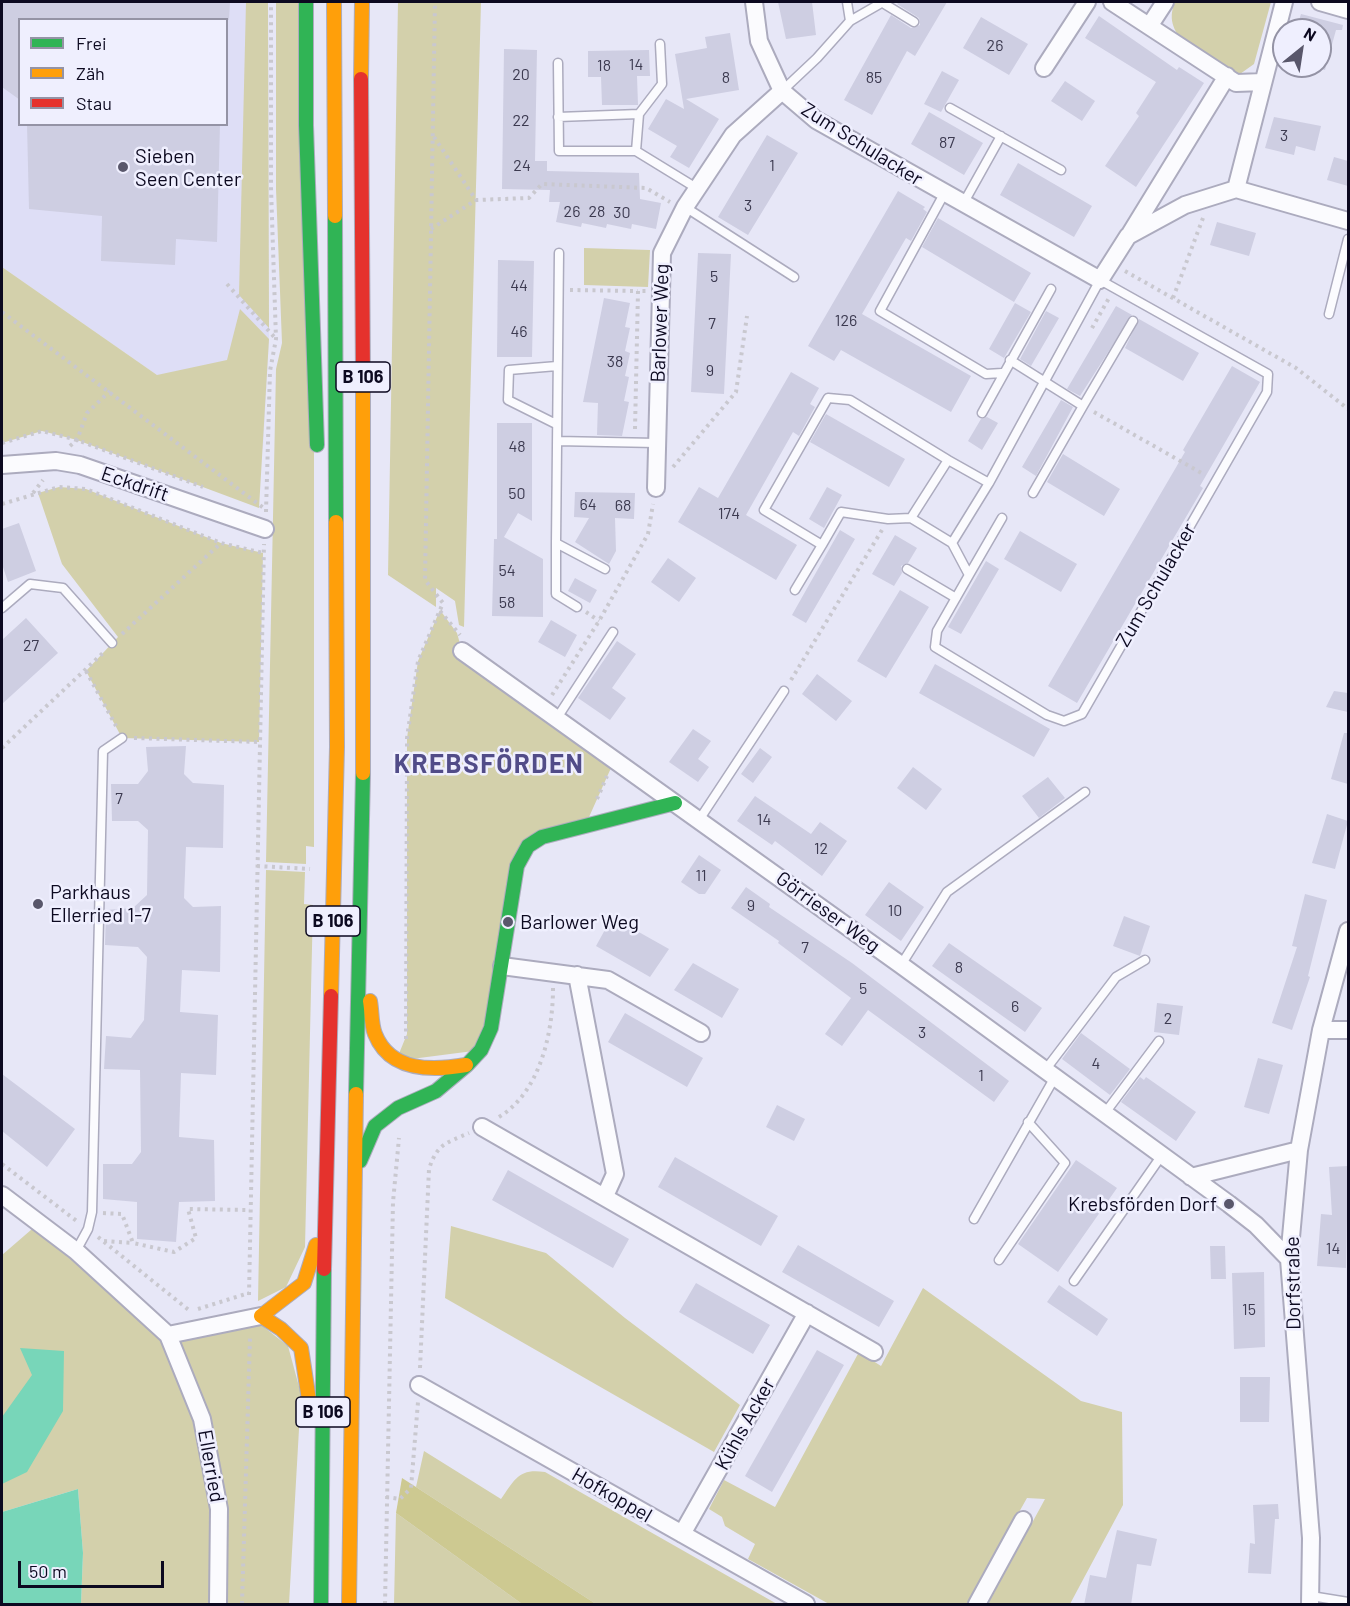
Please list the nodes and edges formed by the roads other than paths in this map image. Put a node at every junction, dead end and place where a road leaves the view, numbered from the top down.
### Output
1 (306, 2) edge
2 (334, 2) edge
3 (362, 2) edge
4 (754, 2) edge
5 (847, 2) edge
6 (883, 2) edge
7 (1087, 2) edge
8 (1112, 2) edge
9 (1165, 2) edge
10 (1284, 2) edge
11 (1320, 2) edge
12 (1348, 10) edge
13 (850, 21) junction
14 (914, 22) dead end
15 (1150, 25) junction
16 (660, 44) dead end
17 (558, 63) dead end
18 (1044, 68) dead end
19 (1227, 76) junction
20 (1263, 82) junction
21 (782, 91) junction
22 (950, 108) dead end
23 (639, 114) junction
24 (558, 117) junction
25 (1001, 136) junction
26 (636, 151) junction
27 (1061, 170) dead end
28 (698, 189) junction
29 (1236, 189) junction
30 (944, 194) junction
31 (963, 204) junction
32 (684, 209) junction
33 (1348, 221) edge
34 (1128, 236) junction
35 (1348, 239) edge
36 (559, 253) dead end
37 (794, 277) dead end
38 (1100, 280) junction
39 (1051, 289) dead end
40 (1329, 314) dead end
41 (1133, 321) dead end
42 (1010, 360) junction
43 (557, 366) junction
44 (1002, 373) junction
45 (1044, 382) junction
46 (1083, 406) junction
47 (982, 413) dead end
48 (556, 423) junction
49 (557, 441) junction
50 (656, 443) junction
51 (317, 454) dead end
52 (948, 460) junction
53 (2, 465) edge
54 (989, 483) junction
55 (656, 488) road end
56 (1033, 493) dead end
57 (911, 518) junction
58 (1002, 518) dead end
59 (265, 529) road end
60 (556, 543) junction
61 (952, 543) junction
62 (822, 545) junction
63 (605, 569) dead end
64 (907, 569) dead end
65 (322, 572) dead end
66 (969, 575) junction
67 (795, 590) dead end
68 (956, 598) junction
69 (578, 607) dead end
70 (2, 608) edge
71 (377, 616) dead end
72 (613, 632) dead end
73 (112, 643) dead end
74 (462, 651) dead end
75 (784, 691) road end
76 (551, 713) junction
77 (122, 738) road end
78 (337, 747) junction
79 (364, 752) junction
80 (1085, 792) dead end
81 (675, 803) junction
82 (699, 820) junction
83 (1348, 931) edge
84 (361, 935) junction
85 (1145, 960) dead end
86 (901, 965) junction
87 (502, 966) junction
88 (577, 975) junction
89 (1321, 1029) junction
90 (1348, 1030) edge
91 (701, 1033) dead end
92 (1159, 1041) dead end
93 (467, 1065) junction
94 (1050, 1073) junction
95 (1105, 1113) junction
96 (1028, 1122) junction
97 (482, 1127) road end
98 (1299, 1150) junction
99 (1162, 1155) junction
100 (1191, 1177) junction
101 (354, 1178) junction
102 (2, 1195) edge
103 (605, 1196) junction
104 (325, 1219) junction
105 (974, 1219) dead end
106 (76, 1251) junction
107 (1289, 1259) junction
108 (999, 1260) dead end
109 (1074, 1281) dead end
110 (807, 1313) junction
111 (256, 1317) junction
112 (168, 1335) junction
113 (874, 1352) dead end
114 (419, 1385) road end
115 (322, 1494) junction
116 (1023, 1521) dead end
117 (682, 1534) junction
118 (1310, 1600) edge
119 (1348, 1602) edge
120 (218, 1605) edge
121 (321, 1605) edge
122 (349, 1605) edge
123 (806, 1605) edge
124 (977, 1605) edge

1 - 51 highway
2 - 78 highway, B 106
3 - 79 highway, B 106
4 - 21 street, Zum Schulacker
5 - 13 lane
6 - 13 lane, Zum Schulacker
6 - 14 lane
7 - 18 street
8 - 15 street
9 - 15 street
10 - 20 street
11 - 12 street
13 - 21 lane, Zum Schulacker
15 - 19 street
16 - 23 lane
17 - 24 lane
19 - 20 street
19 - 34 street
20 - 29 street
21 - 28 street, Barlower Weg
21 - 30 street, Zum Schulacker
22 - 25 lane
23 - 24 lane
23 - 26 lane
24 - 26 lane
25 - 27 lane
25 - 31 lane
26 - 28 lane
28 - 32 street, Barlower Weg
29 - 33 street
29 - 34 street
30 - 31 street, Zum Schulacker
30 - 44 lane, Zum Schulacker
31 - 38 street, Zum Schulacker
32 - 37 lane
32 - 50 street, Barlower Weg
34 - 38 street
35 - 40 lane
36 - 43 lane
38 - 45 lane
38 - 68 lane, Zum Schulacker
39 - 42 lane
41 - 46 lane
42 - 44 lane
42 - 45 lane
43 - 48 lane
43 - 48 lane
44 - 47 lane
45 - 46 lane
45 - 54 lane
46 - 56 lane
48 - 49 lane
49 - 50 lane
49 - 60 lane
50 - 55 street, Barlower Weg
52 - 54 lane
52 - 57 lane
52 - 62 lane
53 - 59 street, Eckdrift
54 - 61 lane
57 - 61 lane
57 - 62 lane
58 - 66 lane, Zum Schulacker
60 - 63 lane
60 - 69 lane
61 - 66 lane
62 - 67 lane
64 - 68 lane
65 - 78 highway
66 - 68 lane, Zum Schulacker
70 - 73 lane
71 - 79 highway
72 - 76 lane
74 - 76 street, Görrieser Weg
75 - 82 lane
76 - 81 street, Görrieser Weg
77 - 106 lane
78 - 104 highway, B 106
79 - 84 highway, B 106
80 - 86 lane
81 - 82 street, Görrieser Weg
81 - 87 highway
82 - 86 street, Görrieser Weg
83 - 89 street, Dorfstraße
84 - 93 highway
84 - 101 highway, B 106
85 - 94 lane
86 - 94 street, Görrieser Weg
87 - 88 street
87 - 93 highway
88 - 91 street
88 - 103 street
89 - 90 street
89 - 98 street, Dorfstraße
92 - 95 lane
93 - 101 highway
94 - 95 street, Görrieser Weg
94 - 96 lane
95 - 99 street, Görrieser Weg
96 - 105 lane
96 - 108 lane
97 - 103 street
98 - 100 street
98 - 107 street, Dorfstraße
99 - 100 street, Görrieser Weg
99 - 109 lane
100 - 107 street, Görrieser Weg
101 - 122 highway, B 106
102 - 106 street, Ellerried
103 - 110 street
104 - 111 highway
104 - 115 highway, B 106
106 - 112 street, Ellerried
107 - 118 street, Dorfstraße
110 - 113 street
110 - 117 street, Kühls Acker
111 - 112 street
111 - 115 highway
112 - 120 street, Ellerried
114 - 117 street, Hofkoppel
115 - 121 highway, B 106
116 - 124 street
117 - 123 street, Hofkoppel
118 - 119 lane

